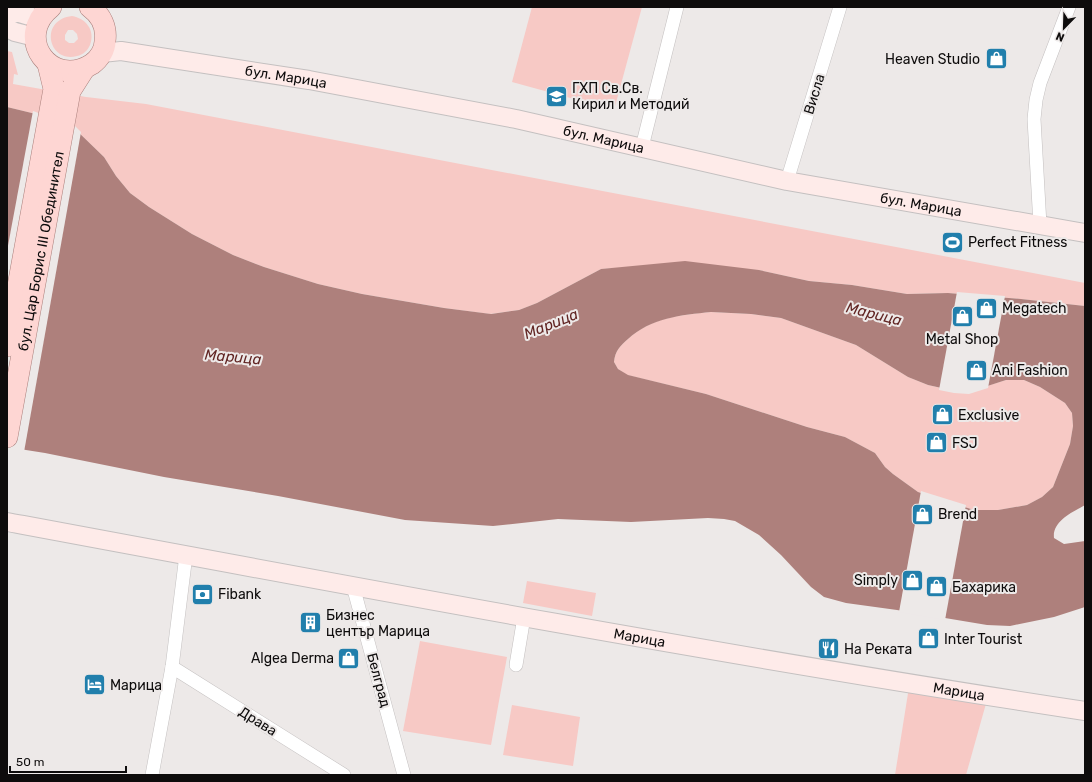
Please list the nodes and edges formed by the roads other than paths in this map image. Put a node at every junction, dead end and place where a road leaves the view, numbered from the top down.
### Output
1 (677, 7) edge
2 (840, 7) edge
3 (1069, 7) edge
4 (93, 8) edge
5 (7, 14) edge
6 (42, 21) edge
7 (7, 28) edge
8 (111, 52) junction
9 (48, 64) junction
10 (84, 69) junction
11 (62, 90) junction
12 (642, 148) junction
13 (787, 181) junction
14 (1040, 225) junction
15 (1085, 233) edge
16 (7, 346) edge
17 (7, 437) edge
18 (7, 522) edge
19 (186, 555) junction
20 (353, 586) junction
21 (524, 617) junction
22 (516, 665) dead end
23 (172, 667) junction
24 (1085, 711) edge
25 (152, 775) edge
26 (344, 775) edge
27 (404, 775) edge

1 - 12 street
2 - 13 street, Висла
3 - 14 street
4 - 8 main road
5 - 6 street
6 - 7 street
6 - 9 main road, бул. Цар Борис III Обединител
8 - 10 main road, бул. Цар Борис III Обединител
8 - 12 street, бул. Марица
9 - 10 main road
9 - 11 main road, бул. Цар Борис III Обединител
10 - 11 main road, бул. Цар Борис III Обединител
11 - 16 main road, бул. Цар Борис III Обединител
11 - 17 main road, бул. Цар Борис III Обединител
12 - 13 street, бул. Марица
13 - 14 street, бул. Марица
14 - 15 street, бул. Марица
18 - 19 street, Марица
19 - 20 street, Марица
19 - 23 street
20 - 21 street, Марица
20 - 27 street, Белград
21 - 22 street
21 - 24 street, Марица
23 - 25 street
23 - 26 street, Драва

